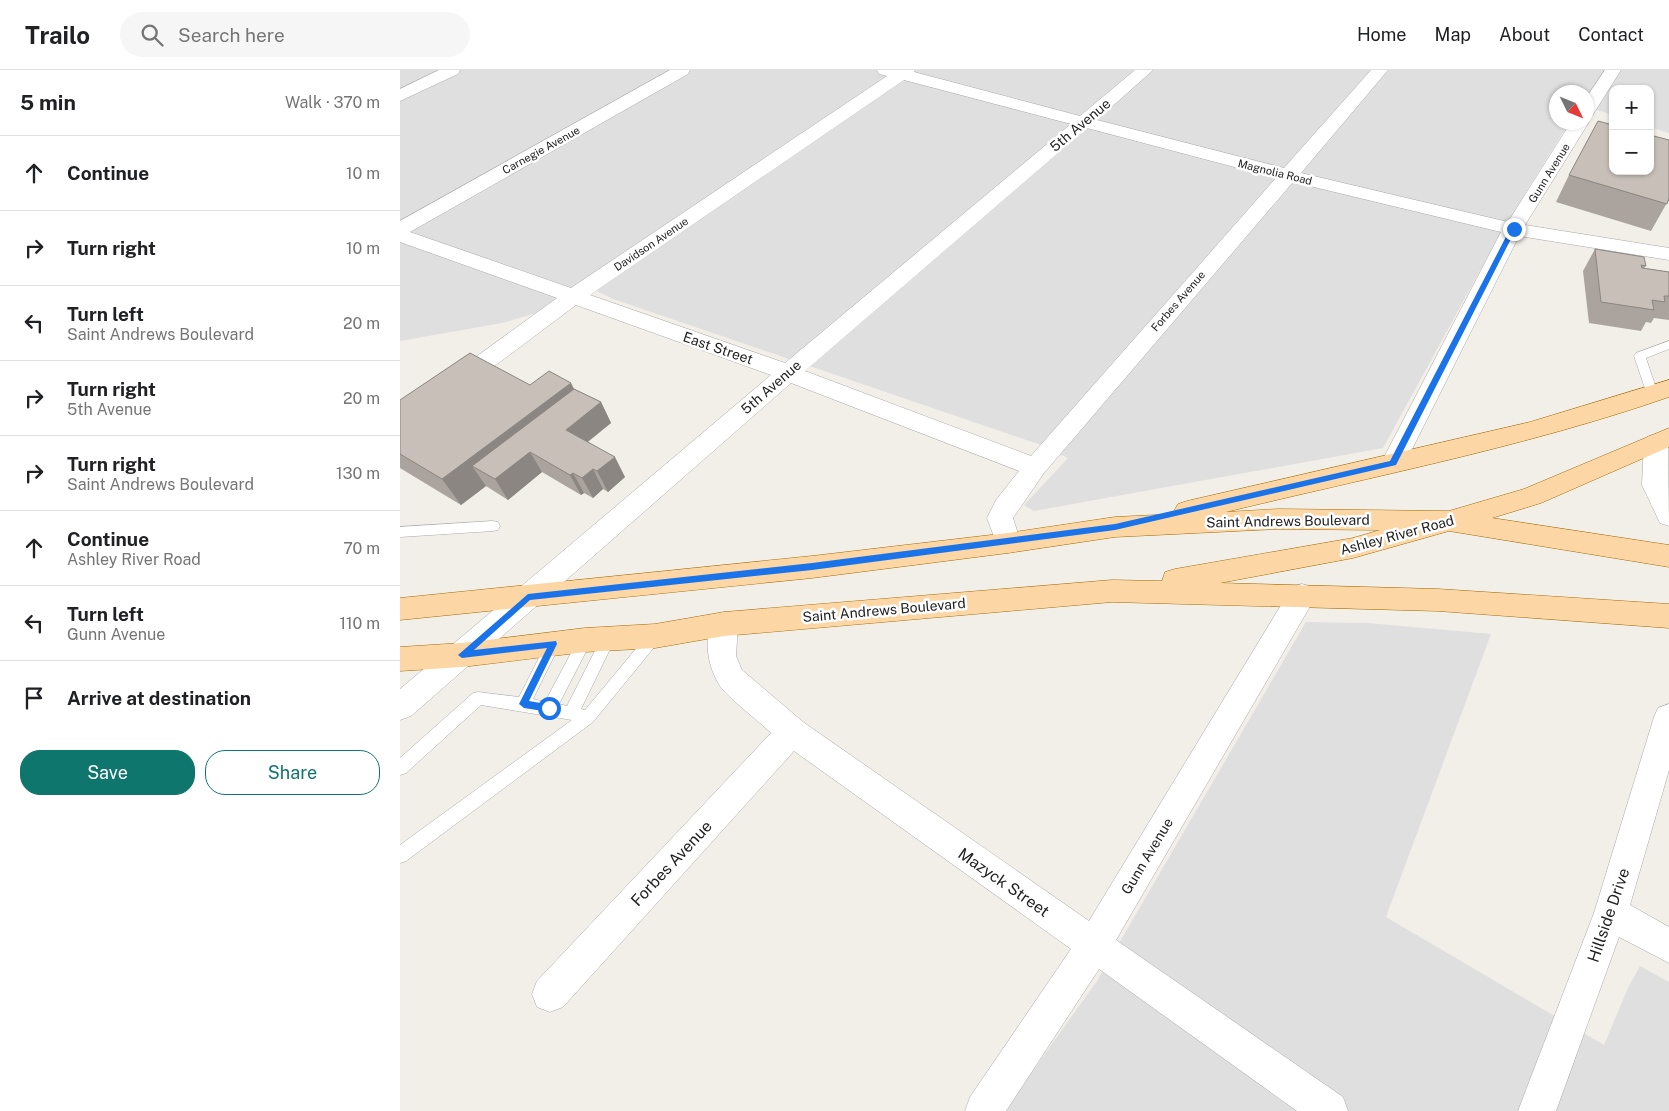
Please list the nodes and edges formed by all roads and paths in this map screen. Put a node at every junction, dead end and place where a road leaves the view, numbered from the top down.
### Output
1 (452, 70) edge
2 (682, 70) edge
3 (1145, 70) edge
4 (1380, 70) edge
5 (1613, 70) edge
6 (898, 71) edge
7 (400, 96) edge
8 (1594, 100) edge
9 (1083, 122) junction
10 (1575, 130) edge
11 (1287, 175) junction
12 (1514, 229) junction
13 (400, 230) edge
14 (400, 235) edge
15 (1669, 254) edge
16 (573, 297) junction
17 (1669, 346) edge
18 (788, 372) junction
19 (1660, 391) edge
20 (400, 424) edge
21 (1662, 440) edge
22 (1393, 463) junction
23 (1035, 467) junction
24 (1669, 516) edge
25 (1448, 521) junction
26 (493, 526) dead end
27 (1115, 527) junction
28 (400, 532) edge
29 (1008, 543) junction
30 (1669, 556) edge
31 (1112, 591) junction
32 (1302, 595) junction
33 (528, 597) junction
34 (400, 609) edge
35 (1669, 616) edge
36 (724, 624) junction
37 (655, 636) junction
38 (597, 640) junction
39 (553, 644) junction
40 (462, 655) junction
41 (400, 660) edge
42 (524, 704) junction
43 (400, 708) edge
44 (549, 708) junction
45 (571, 713) junction
46 (588, 717) junction
47 (1669, 717) edge
48 (792, 732) junction
49 (400, 768) edge
50 (400, 855) edge
51 (1611, 913) junction
52 (1094, 945) junction
53 (1669, 946) edge
54 (550, 994) dead end
55 (984, 1111) edge
56 (1329, 1111) edge
57 (1537, 1111) edge

1 - 7 street
2 - 13 street, Carnegie Avenue
3 - 9 street, 5th Avenue
4 - 11 street, Forbes Avenue
5 - 8 street
6 - 9 street, Magnolia Road
6 - 16 street, Davidson Avenue
9 - 11 street, Magnolia Road
9 - 18 street, 5th Avenue
10 - 12 street, Gunn Avenue
11 - 12 street, Magnolia Road
11 - 23 street, Forbes Avenue
12 - 15 street, Magnolia Road
12 - 22 street, Gunn Avenue
14 - 16 street, East Street
16 - 18 street, East Street
16 - 20 street, Davidson Avenue
17 - 19 lane
18 - 23 street, East Street
18 - 33 street, 5th Avenue
19 - 22 main road
21 - 24 street
21 - 25 main road, Ashley River Road
22 - 27 main road
23 - 29 street, Forbes Avenue
25 - 27 main road, Saint Andrews Boulevard
25 - 30 main road, Saint Andrews Boulevard
25 - 31 main road, Ashley River Road
26 - 28 lane
27 - 29 main road, Saint Andrews Boulevard
29 - 33 main road, Saint Andrews Boulevard
31 - 32 main road, Saint Andrews Boulevard
31 - 36 main road, Saint Andrews Boulevard
32 - 35 main road, Saint Andrews Boulevard
32 - 52 street, Gunn Avenue
33 - 34 main road, Saint Andrews Boulevard
33 - 40 street, 5th Avenue
36 - 37 main road, Saint Andrews Boulevard
36 - 48 street, Mazyck Street
37 - 38 main road, Saint Andrews Boulevard
37 - 46 lane
38 - 39 main road, Saint Andrews Boulevard
38 - 44 lane
38 - 45 lane
39 - 40 main road, Saint Andrews Boulevard
39 - 42 lane
40 - 41 main road, Saint Andrews Boulevard
40 - 43 street, 5th Avenue
42 - 44 lane
42 - 49 lane
44 - 45 lane
45 - 46 lane
46 - 50 lane
47 - 51 street, Hillside Drive
48 - 52 street, Mazyck Street
48 - 54 street, Forbes Avenue
51 - 53 street
51 - 57 street, Hillside Drive
52 - 55 street, Gunn Avenue
52 - 56 street, Mazyck Street

